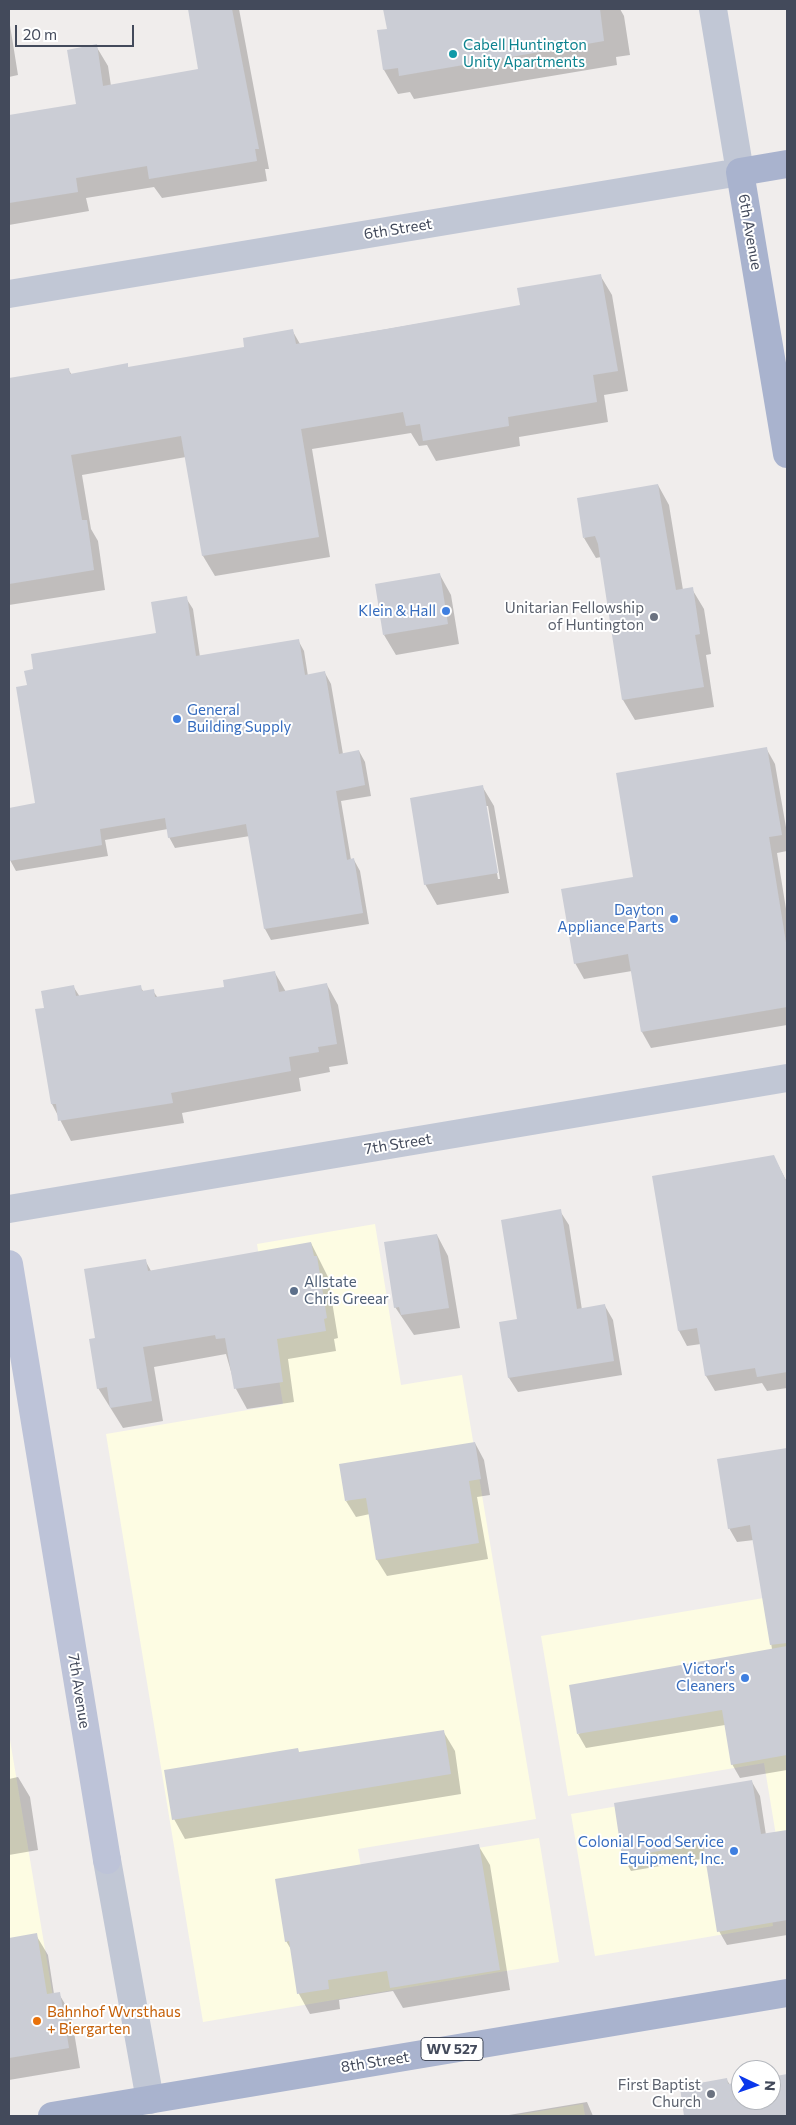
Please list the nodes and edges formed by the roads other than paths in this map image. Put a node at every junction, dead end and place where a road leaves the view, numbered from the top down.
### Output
1 (713, 9) edge
2 (787, 164) edge
3 (740, 172) junction
4 (9, 294) edge
5 (787, 454) edge
6 (787, 1078) edge
7 (9, 1209) edge
8 (9, 1264) edge
9 (787, 1993) edge
10 (151, 2108) edge
11 (52, 2116) edge

1 - 3 street, 6th Avenue
2 - 3 main road, 6th Street
3 - 4 street, 6th Street
3 - 5 main road, 6th Avenue
6 - 7 street, 7th Street
8 - 10 street, 7th Avenue
9 - 10 main road, 8th Street / WV 527
10 - 11 main road, 8th Street / WV 527

